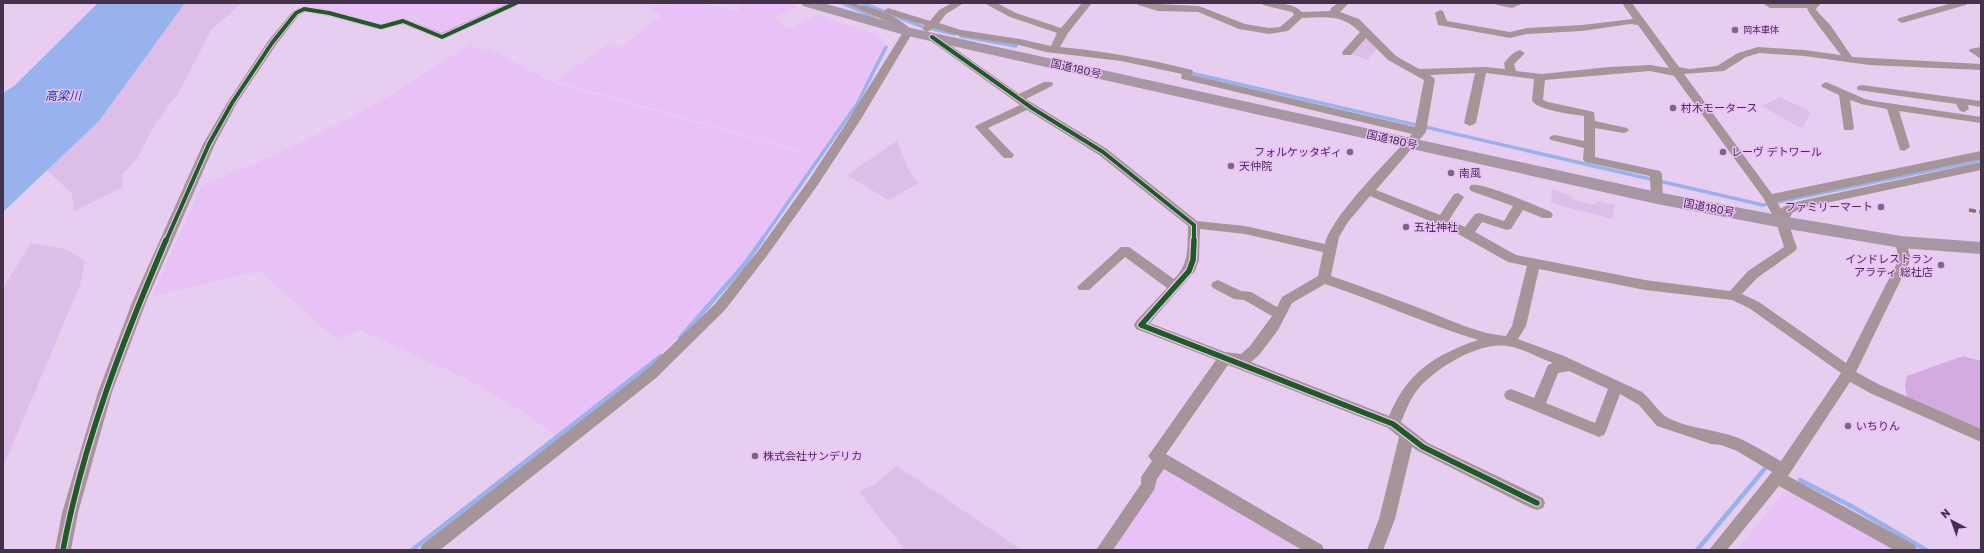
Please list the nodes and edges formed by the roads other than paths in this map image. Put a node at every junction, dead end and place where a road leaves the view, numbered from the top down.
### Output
1 (516, 3) edge
2 (850, 3) edge
3 (870, 3) edge
4 (959, 3) edge
5 (989, 3) edge
6 (1087, 3) edge
7 (1141, 3) edge
8 (1266, 3) edge
9 (1344, 3) edge
10 (1500, 3) edge
11 (1519, 3) edge
12 (1627, 3) edge
13 (1767, 3) edge
14 (1962, 3) edge
15 (812, 4) edge
16 (1814, 4) edge
17 (1440, 13) dead end
18 (1299, 14) junction
19 (1336, 14) junction
20 (1902, 20) dead end
21 (1642, 23) junction
22 (925, 31) junction
23 (1063, 32) junction
24 (1366, 32) junction
25 (1981, 50) edge
26 (1045, 53) junction
27 (1347, 53) dead end
28 (1520, 53) dead end
29 (1981, 56) edge
30 (1848, 58) junction
31 (1979, 69) edge
32 (1481, 70) junction
33 (1416, 72) junction
34 (1677, 72) junction
35 (1512, 74) junction
36 (1540, 77) junction
37 (1048, 84) dead end
38 (1826, 85) dead end
39 (1862, 88) dead end
40 (1844, 93) junction
41 (1960, 101) junction
42 (1023, 102) junction
43 (1981, 104) edge
44 (1892, 107) junction
45 (1968, 118) junction
46 (1981, 120) edge
47 (1470, 122) dead end
48 (1590, 123) junction
49 (1848, 128) dead end
50 (1623, 130) dead end
51 (1417, 134) junction
52 (1555, 138) dead end
53 (1589, 146) junction
54 (1904, 147) dead end
55 (1008, 155) dead end
56 (1977, 161) edge
57 (1888, 180) junction
58 (1657, 187) junction
59 (1475, 188) dead end
60 (1368, 191) junction
61 (1458, 197) dead end
62 (1772, 202) junction
63 (1520, 204) junction
64 (1547, 215) dead end
65 (1442, 221) junction
66 (1782, 222) junction
67 (1194, 225) junction
68 (1465, 232) junction
69 (1901, 242) junction
70 (1981, 248) edge
71 (1330, 249) junction
72 (1534, 263) junction
73 (1324, 279) junction
74 (1218, 285) dead end
75 (1175, 286) junction
76 (1084, 287) dead end
77 (1734, 296) junction
78 (1280, 314) junction
79 (1494, 340) junction
80 (1510, 341) junction
81 (1226, 357) junction
82 (1570, 365) junction
83 (1848, 373) junction
84 (1616, 386) junction
85 (1511, 395) dead end
86 (1538, 406) junction
87 (1393, 424) junction
88 (1981, 436) edge
89 (1409, 437) junction
90 (1162, 460) junction
91 (1780, 474) junction
92 (1537, 503) dead end
93 (63, 550) edge
94 (428, 550) edge
95 (1104, 550) edge
96 (1316, 550) edge
97 (1375, 550) edge
98 (1717, 550) edge
99 (1909, 550) edge

1 - 93 street
2 - 22 street
3 - 22 street
4 - 22 street
5 - 23 street
6 - 23 street
7 - 18 street
8 - 18 street
9 - 19 street
10 - 11 street
12 - 21 street
13 - 16 street
14 - 20 street
15 - 22 highway, 国道180号
16 - 30 street
17 - 21 street
18 - 19 street
19 - 24 street
21 - 34 street
22 - 26 highway, 国道180号
22 - 42 street
22 - 94 street
23 - 26 street
24 - 27 street
24 - 33 street
25 - 29 street
26 - 51 highway, 国道180号
26 - 51 street
28 - 35 street
30 - 31 street
30 - 34 street
32 - 33 street
32 - 35 street
32 - 47 street
33 - 51 street
34 - 36 street
34 - 62 street
35 - 36 street
36 - 48 street
37 - 42 street
38 - 40 street
39 - 41 street
40 - 44 street
40 - 49 street
41 - 43 street
41 - 45 street
42 - 55 street
42 - 67 street
44 - 45 street
44 - 54 street
45 - 46 street
48 - 50 street
48 - 53 street
51 - 58 highway, 国道180号
51 - 60 street
52 - 53 street
53 - 58 street
56 - 57 street
57 - 62 street
57 - 66 street
58 - 66 highway, 国道180号
59 - 63 street
60 - 65 street
60 - 71 street
61 - 65 street
62 - 66 street
63 - 64 street
63 - 68 street
65 - 68 street
66 - 69 highway, 国道180号
66 - 77 street
67 - 71 street
67 - 75 street
68 - 72 street
69 - 70 highway, 国道180号
69 - 83 street
71 - 73 street
72 - 77 street
72 - 80 street
73 - 78 street
73 - 79 street
74 - 78 street
75 - 76 street
75 - 81 street
77 - 83 street
78 - 81 street
79 - 80 street
79 - 87 street
80 - 82 street
81 - 87 street
81 - 90 street
82 - 84 street
82 - 86 street
83 - 88 street
83 - 91 street
84 - 86 street
84 - 91 street
85 - 86 street
87 - 89 street
89 - 92 street
89 - 97 street
90 - 95 street
90 - 96 street
91 - 98 street
91 - 99 street

